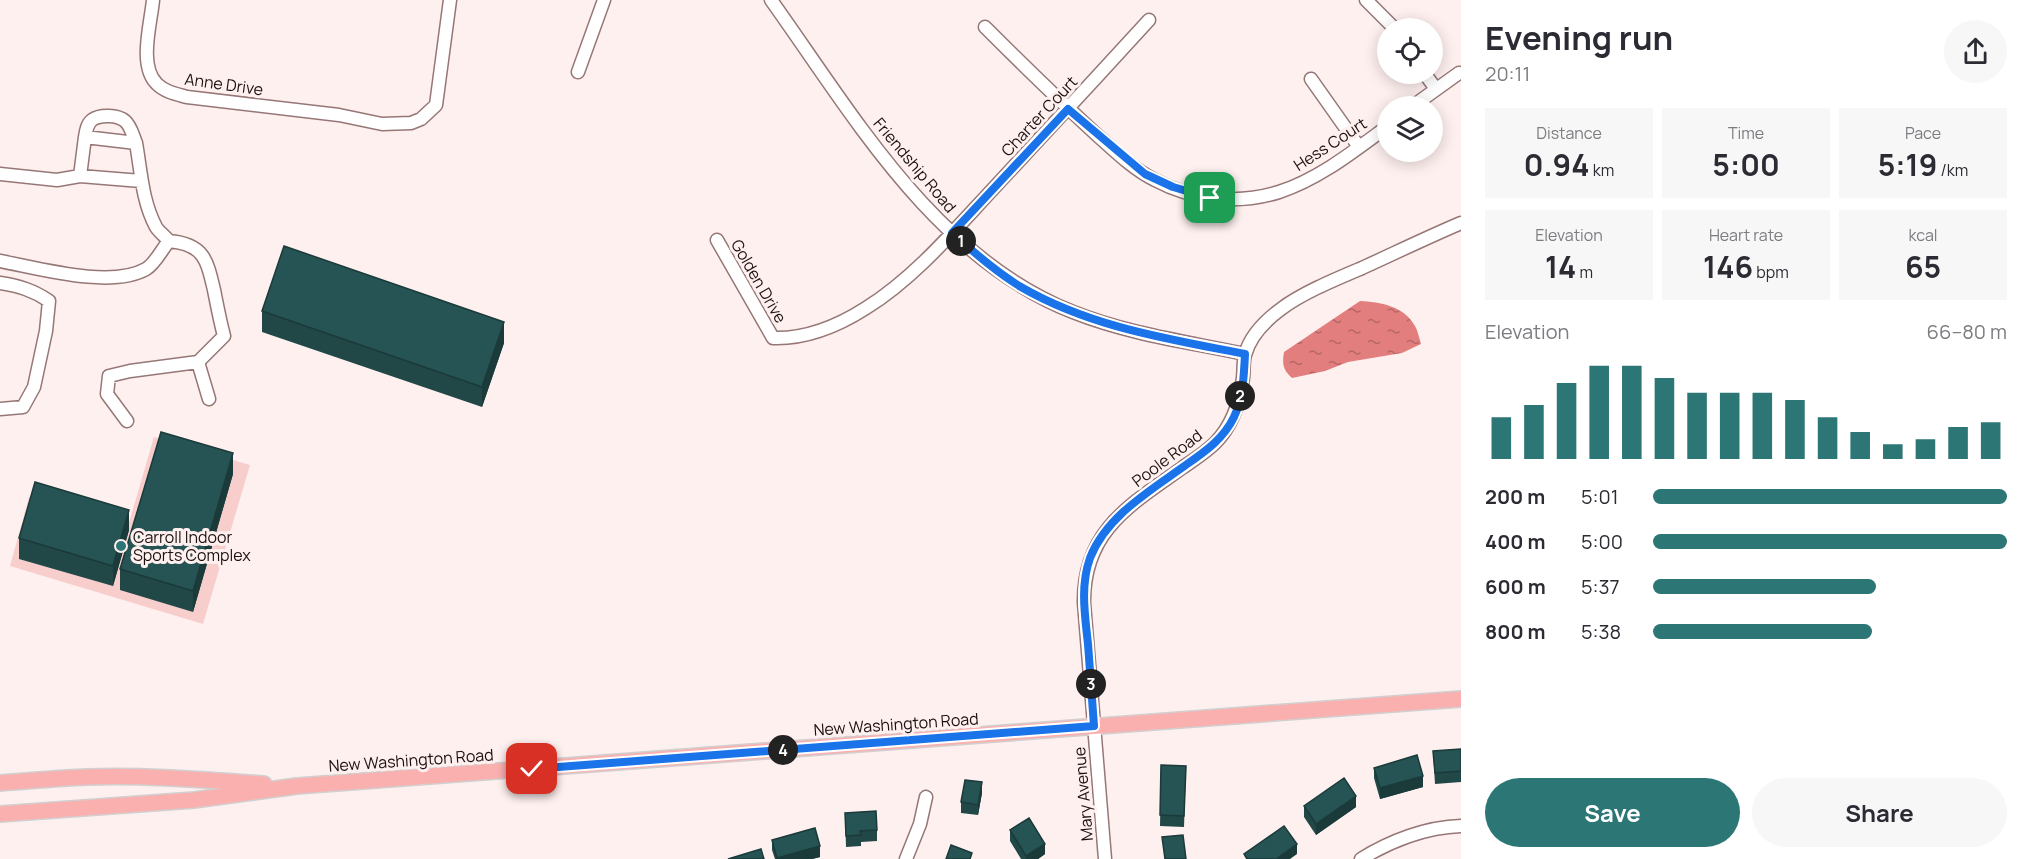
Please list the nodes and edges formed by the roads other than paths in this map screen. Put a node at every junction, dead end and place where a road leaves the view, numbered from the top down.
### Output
1 (153, 0) edge
2 (450, 0) edge
3 (604, 0) edge
4 (771, 0) edge
5 (1366, 0) edge
6 (1384, 18) edge
7 (1149, 20) dead end
8 (985, 27) dead end
9 (578, 72) dead end
10 (1459, 73) dead end
11 (1311, 79) dead end
12 (1432, 84) edge
13 (1436, 89) junction
14 (1427, 96) edge
15 (1068, 109) junction
16 (1377, 134) edge
17 (85, 137) junction
18 (136, 142) junction
19 (1359, 147) junction
20 (0, 174) edge
21 (80, 176) junction
22 (141, 181) junction
23 (1461, 223) edge
24 (952, 233) junction
25 (717, 240) dead end
26 (169, 241) junction
27 (0, 261) edge
28 (0, 283) edge
29 (773, 338) joint
30 (1245, 354) junction
31 (198, 362) junction
32 (209, 399) dead end
33 (0, 409) edge
34 (127, 421) dead end
35 (1461, 699) edge
36 (1094, 726) junction
37 (0, 783) edge
38 (297, 786) junction
39 (926, 797) dead end
40 (0, 814) edge
41 (1461, 826) edge
42 (906, 859) edge
43 (1105, 859) edge
44 (1361, 859) edge

1 - 2 street, Anne Drive
3 - 9 street
4 - 24 street, Friendship Road
5 - 6 street
7 - 15 street, Charter Court
8 - 15 street, Hess Court
10 - 13 street
11 - 19 street
12 - 13 street
13 - 14 street
15 - 19 street, Hess Court
15 - 24 street, Charter Court
16 - 19 street, Hess Court
17 - 18 street
17 - 18 street
17 - 21 street
18 - 22 street
20 - 21 street
21 - 22 street
22 - 26 street
23 - 30 street, Poole Road
24 - 29 street, Charter Court
24 - 30 street, Friendship Road
25 - 29 street, Golden Drive
26 - 27 street
26 - 31 street
28 - 33 street
30 - 36 street, Poole Road
31 - 32 street
31 - 34 street
35 - 36 main road, New Washington Road
36 - 38 main road, New Washington Road
36 - 43 street, Mary Avenue
37 - 38 main road, New Washington Road
38 - 40 main road, New Washington Road
39 - 42 street
41 - 44 street

